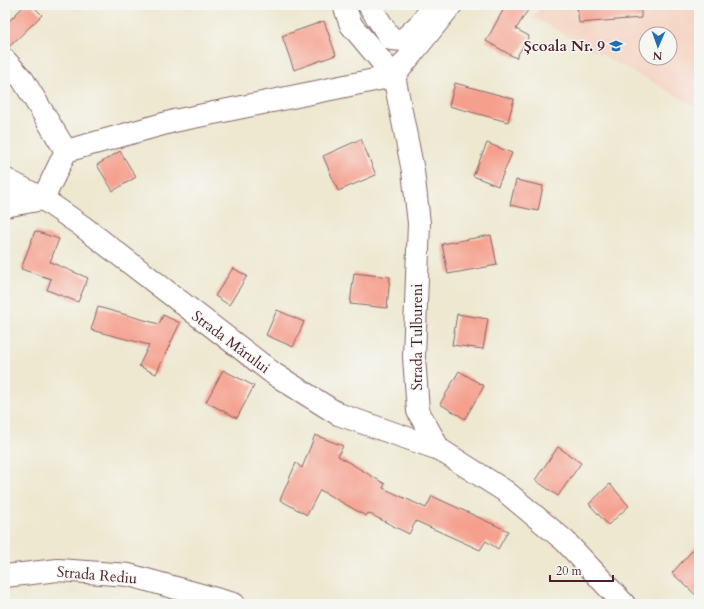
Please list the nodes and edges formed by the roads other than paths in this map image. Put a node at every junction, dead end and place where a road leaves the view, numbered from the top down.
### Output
1 (344, 5) edge
2 (369, 5) edge
3 (434, 5) edge
4 (451, 5) edge
5 (5, 60) edge
6 (394, 76) junction
7 (66, 151) junction
8 (5, 179) edge
9 (43, 200) junction
10 (5, 206) edge
11 (439, 449) junction
12 (5, 576) edge
13 (234, 604) edge
14 (624, 604) edge

1 - 6 street, Strada Tulbureni
2 - 3 street
4 - 6 street
5 - 7 street
6 - 7 street
6 - 11 street, Strada Tulbureni
7 - 9 street
8 - 9 street, Strada Mărului
9 - 10 street
9 - 11 street, Strada Mărului
11 - 14 street, Strada Tulbureni
12 - 13 street, Strada Rediu

